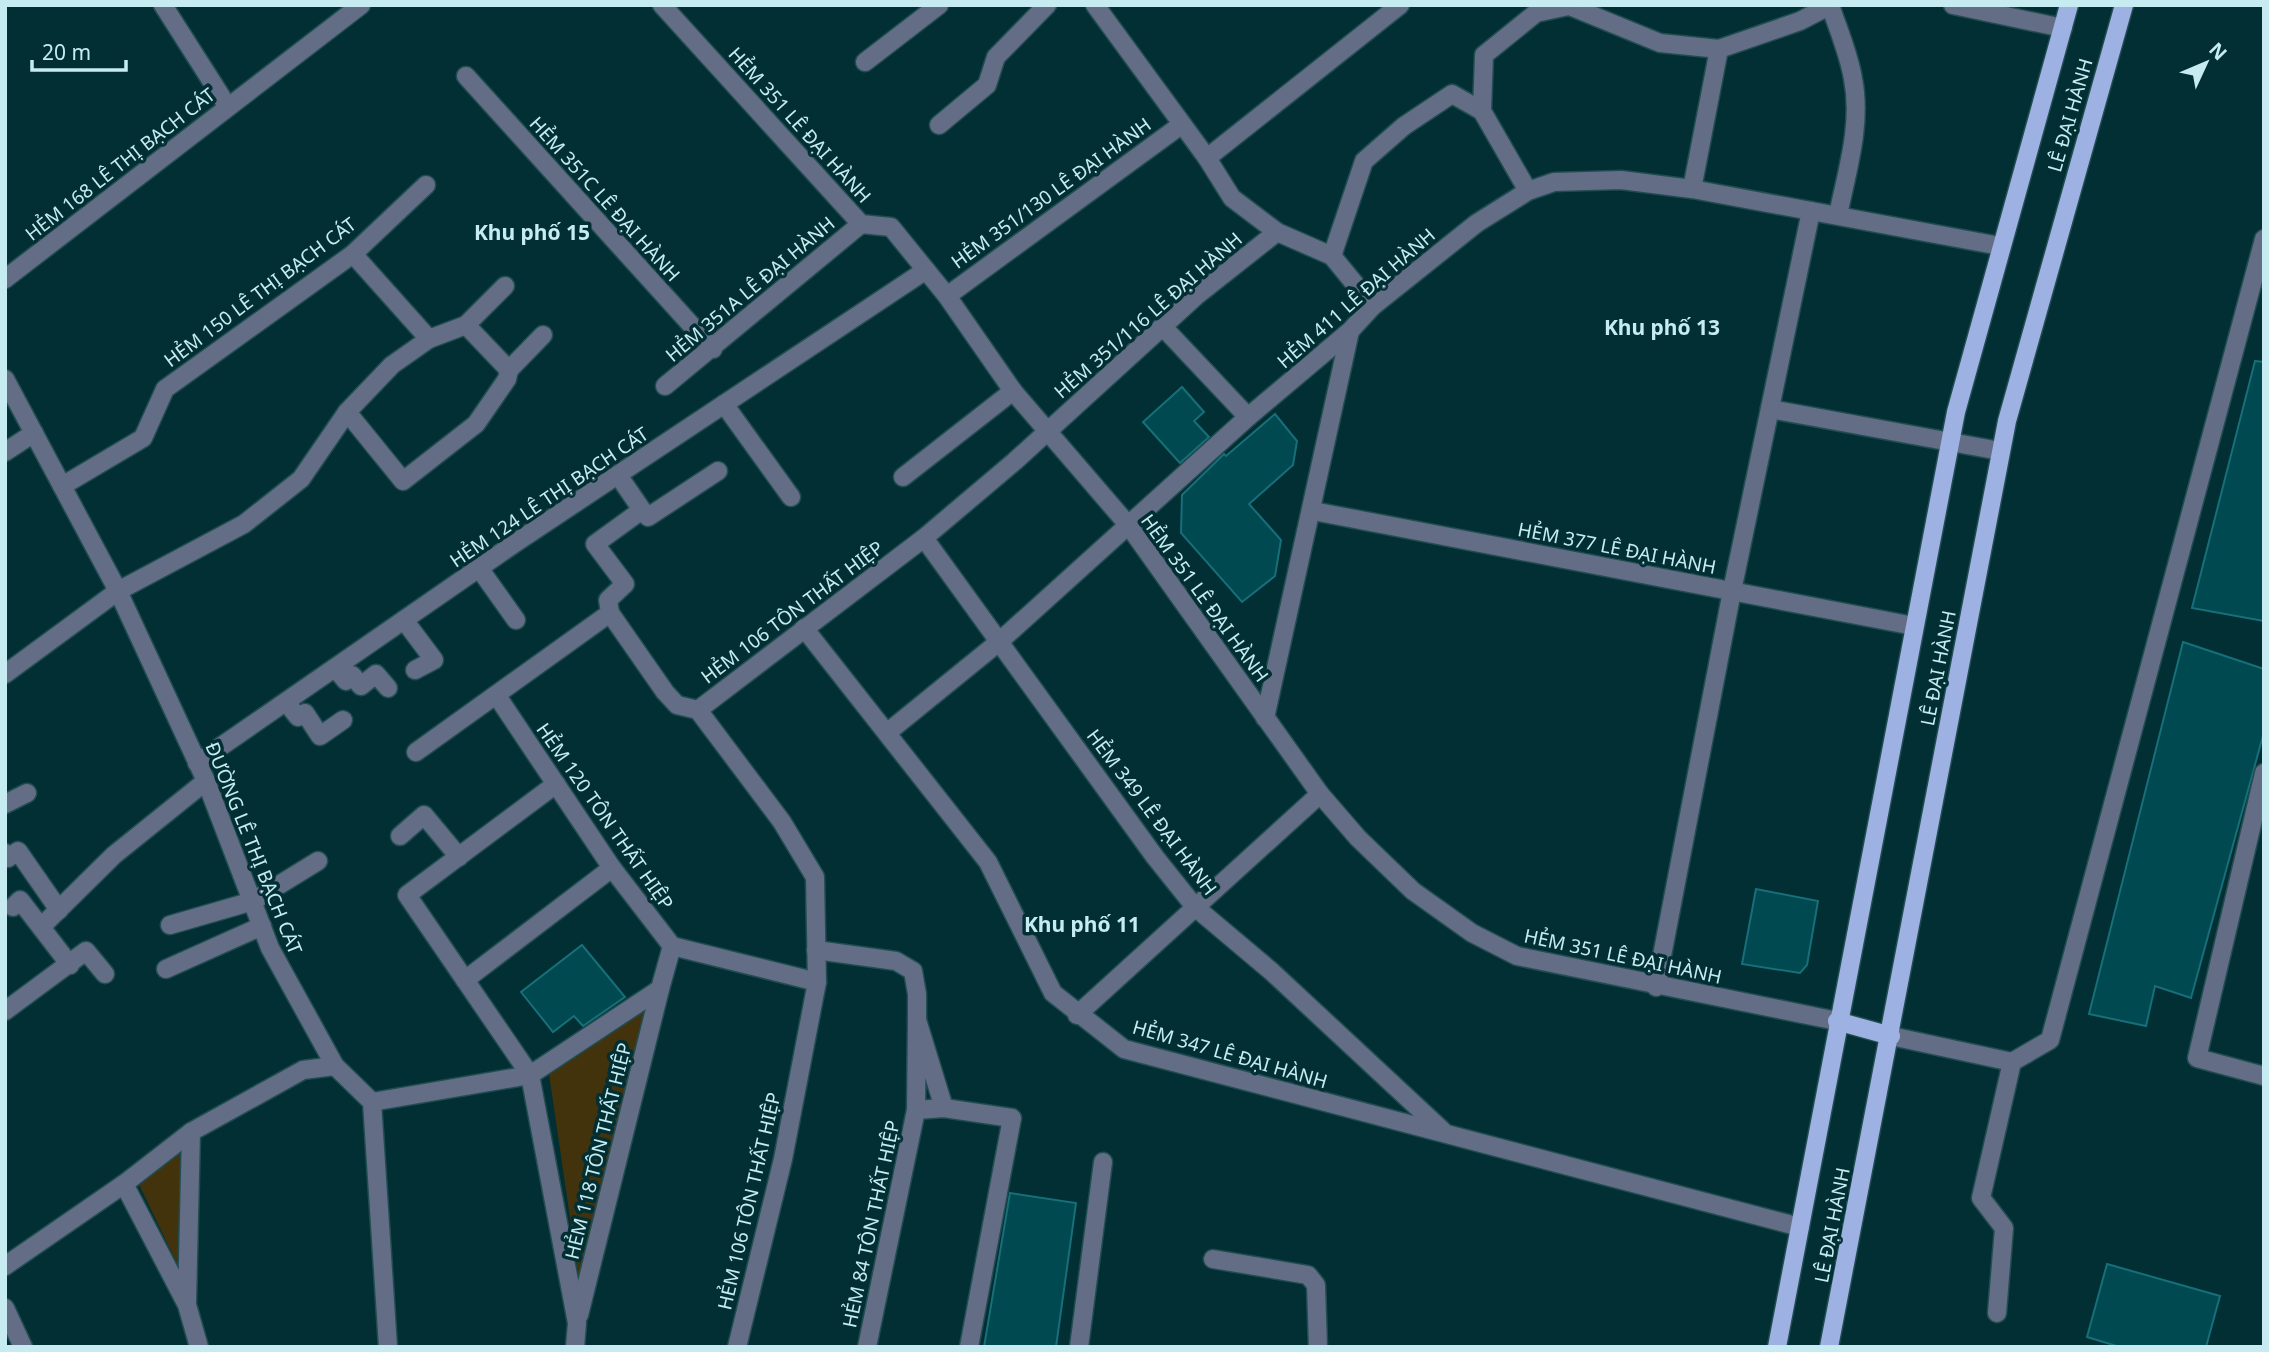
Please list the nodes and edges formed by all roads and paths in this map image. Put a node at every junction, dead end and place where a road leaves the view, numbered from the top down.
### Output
1 (163, 5) edge
2 (662, 5) edge
3 (939, 5) edge
4 (1096, 5) edge
5 (1400, 5) edge
6 (1830, 5) edge
7 (1953, 5) edge
8 (2069, 5) edge
9 (2124, 5) edge
10 (359, 6) edge
11 (1573, 6) edge
12 (1039, 8) edge
13 (2063, 28) junction
14 (1719, 49) junction
15 (865, 62) dead end
16 (466, 76) dead end
17 (228, 107) junction
18 (1482, 111) junction
19 (939, 125) dead end
20 (1181, 125) junction
21 (1207, 158) junction
22 (426, 185) dead end
23 (1692, 189) junction
24 (1528, 191) junction
25 (1811, 211) junction
26 (1838, 215) junction
27 (861, 224) junction
28 (1277, 232) junction
29 (2264, 239) edge
30 (2000, 246) junction
31 (353, 254) junction
32 (1332, 256) junction
33 (926, 270) junction
34 (5, 279) edge
35 (505, 286) dead end
36 (947, 296) junction
37 (1373, 306) junction
38 (466, 325) junction
39 (1164, 328) junction
40 (1350, 331) junction
41 (543, 335) dead end
42 (429, 339) junction
43 (713, 349) junction
44 (509, 370) junction
45 (5, 379) edge
46 (665, 386) dead end
47 (1013, 391) junction
48 (724, 404) junction
49 (1770, 409) junction
50 (347, 412) junction
51 (1248, 417) junction
52 (1047, 430) junction
53 (34, 433) junction
54 (1950, 442) junction
55 (2000, 451) junction
56 (5, 452) edge
57 (718, 471) dead end
58 (618, 475) junction
59 (904, 478) dead end
60 (62, 486) junction
61 (791, 497) dead end
62 (642, 510) junction
63 (1313, 511) junction
64 (1129, 526) junction
65 (923, 538) junction
66 (479, 568) junction
67 (118, 591) junction
68 (1732, 591) junction
69 (610, 614) junction
70 (404, 620) junction
71 (516, 620) dead end
72 (1914, 626) junction
73 (804, 628) junction
74 (1000, 641) junction
75 (335, 668) junction
76 (415, 670) dead end
77 (5, 674) edge
78 (388, 688) dead end
79 (497, 696) junction
80 (286, 702) junction
81 (698, 710) junction
82 (1265, 718) junction
83 (342, 720) dead end
84 (888, 732) junction
85 (416, 752) dead end
86 (197, 763) junction
87 (2264, 773) edge
88 (206, 781) junction
89 (556, 785) junction
90 (27, 793) dead end
91 (1320, 793) junction
92 (5, 804) edge
93 (400, 835) dead end
94 (5, 853) edge
95 (459, 857) junction
96 (318, 861) dead end
97 (612, 868) junction
98 (253, 901) junction
99 (13, 907) dead end
100 (1195, 907) junction
101 (59, 910) junction
102 (170, 925) dead end
103 (262, 926) junction
104 (41, 927) junction
105 (672, 946) junction
106 (816, 950) junction
107 (70, 965) junction
108 (166, 969) dead end
109 (105, 974) dead end
110 (465, 980) junction
111 (817, 982) junction
112 (1657, 987) junction
113 (660, 989) junction
114 (5, 1012) edge
115 (1077, 1015) junction
116 (917, 1020) junction
117 (1837, 1021) junction
118 (1891, 1036) junction
119 (2012, 1062) junction
120 (335, 1066) junction
121 (530, 1074) junction
122 (2264, 1076) edge
123 (372, 1101) junction
124 (944, 1108) junction
125 (916, 1110) junction
126 (191, 1132) junction
127 (1446, 1134) junction
128 (1103, 1162) dead end
129 (124, 1184) junction
130 (1800, 1227) junction
131 (1213, 1259) dead end
132 (5, 1266) edge
133 (187, 1305) junction
134 (5, 1308) edge
135 (1997, 1313) dead end
136 (577, 1323) junction
137 (23, 1347) edge
138 (199, 1347) edge
139 (388, 1347) edge
140 (575, 1347) edge
141 (737, 1347) edge
142 (867, 1347) edge
143 (969, 1347) edge
144 (1080, 1347) edge
145 (1318, 1347) edge
146 (1777, 1347) edge
147 (1829, 1347) edge

1 - 17 street
2 - 27 street, HẺM 351 LÊ ĐẠI HÀNH
3 - 15 street
4 - 20 street
5 - 21 street
6 - 14 street
6 - 26 street
7 - 13 street
8 - 13 main road, LÊ ĐẠI HÀNH
9 - 55 main road, LÊ ĐẠI HÀNH
10 - 17 street, HẺM 168 LÊ THỊ BẠCH CÁT
11 - 14 street
11 - 18 street
12 - 19 street
13 - 30 main road, LÊ ĐẠI HÀNH
14 - 23 street
16 - 43 street, HẺM 351C LÊ ĐẠI HÀNH
17 - 34 street, HẺM 168 LÊ THỊ BẠCH CÁT
18 - 24 street
18 - 32 street
20 - 21 street
20 - 36 street, HẺM 351/130 LÊ ĐẠI HÀNH
21 - 28 street
22 - 31 street, HẺM 150 LÊ THỊ BẠCH CÁT
23 - 24 street, HẺM 411 LÊ ĐẠI HÀNH
23 - 25 street, HẺM 411 LÊ ĐẠI HÀNH
24 - 37 street, HẺM 411 LÊ ĐẠI HÀNH
25 - 26 street, HẺM 411 LÊ ĐẠI HÀNH
25 - 49 street
26 - 30 street, HẺM 411 LÊ ĐẠI HÀNH
27 - 33 street, HẺM 351 LÊ ĐẠI HÀNH
27 - 43 street, HẺM 351A LÊ ĐẠI HÀNH
28 - 32 street
28 - 39 street, HẺM 351/116 LÊ ĐẠI HÀNH
29 - 119 street
30 - 54 main road, LÊ ĐẠI HÀNH
31 - 42 street
31 - 60 street, HẺM 150 LÊ THỊ BẠCH CÁT
32 - 37 street
33 - 36 street, HẺM 351 LÊ ĐẠI HÀNH
33 - 48 street, HẺM 124 LÊ THỊ BẠCH CÁT
35 - 38 street
36 - 47 street, HẺM 351 LÊ ĐẠI HÀNH
37 - 40 street, HẺM 411 LÊ ĐẠI HÀNH
38 - 42 street
38 - 44 street
39 - 51 street
39 - 52 street, HẺM 351/116 LÊ ĐẠI HÀNH
40 - 51 street, HẺM 411 LÊ ĐẠI HÀNH
40 - 63 street
41 - 44 street
42 - 50 street
43 - 46 street, HẺM 351A LÊ ĐẠI HÀNH
44 - 50 street
45 - 53 street, ĐƯỜNG LÊ THỊ BẠCH CÁT
47 - 52 street, HẺM 351 LÊ ĐẠI HÀNH
47 - 59 street
48 - 58 street, HẺM 124 LÊ THỊ BẠCH CÁT
48 - 61 street
49 - 54 street
49 - 68 street
50 - 67 street
51 - 64 street, HẺM 411 LÊ ĐẠI HÀNH
52 - 64 street, HẺM 351 LÊ ĐẠI HÀNH
52 - 65 street, HẺM 106 TÔN THẤT HIỆP
53 - 56 street
53 - 60 street, ĐƯỜNG LÊ THỊ BẠCH CÁT
54 - 55 street
54 - 72 main road, LÊ ĐẠI HÀNH
55 - 118 main road, LÊ ĐẠI HÀNH
57 - 62 street
58 - 62 street
58 - 66 street, HẺM 124 LÊ THỊ BẠCH CÁT
60 - 67 street, ĐƯỜNG LÊ THỊ BẠCH CÁT
62 - 69 street
63 - 68 street, HẺM 377 LÊ ĐẠI HÀNH
63 - 82 street
64 - 74 street, HẺM 411 LÊ ĐẠI HÀNH
64 - 82 street, HẺM 351 LÊ ĐẠI HÀNH
65 - 73 street, HẺM 106 TÔN THẤT HIỆP
65 - 74 street, HẺM 349 LÊ ĐẠI HÀNH
66 - 70 street, HẺM 124 LÊ THỊ BẠCH CÁT
66 - 71 street
67 - 77 street
67 - 86 street, ĐƯỜNG LÊ THỊ BẠCH CÁT
68 - 72 street, HẺM 377 LÊ ĐẠI HÀNH
68 - 112 street
69 - 79 street
69 - 81 street
70 - 75 street, HẺM 124 LÊ THỊ BẠCH CÁT
70 - 76 street
72 - 117 main road, LÊ ĐẠI HÀNH
73 - 81 street, HẺM 106 TÔN THẤT HIỆP
73 - 84 street, HẺM 347 LÊ ĐẠI HÀNH
74 - 84 street, HẺM 411 LÊ ĐẠI HÀNH
74 - 100 street, HẺM 349 LÊ ĐẠI HÀNH
75 - 78 street
75 - 80 street, HẺM 124 LÊ THỊ BẠCH CÁT
79 - 85 street
79 - 89 street, HẺM 120 TÔN THẤT HIỆP
80 - 83 street
80 - 86 street, HẺM 124 LÊ THỊ BẠCH CÁT
81 - 106 street, HẺM 106 TÔN THẤT HIỆP
82 - 91 street, HẺM 351 LÊ ĐẠI HÀNH
84 - 115 street, HẺM 347 LÊ ĐẠI HÀNH
86 - 88 street, ĐƯỜNG LÊ THỊ BẠCH CÁT
87 - 122 street
88 - 98 street, ĐƯỜNG LÊ THỊ BẠCH CÁT
88 - 101 street
89 - 95 street
89 - 97 street, HẺM 120 TÔN THẤT HIỆP
90 - 92 street
91 - 100 street
91 - 112 street, HẺM 351 LÊ ĐẠI HÀNH
93 - 95 street
94 - 101 street
95 - 110 street
96 - 98 street
97 - 105 street, HẺM 120 TÔN THẤT HIỆP
97 - 110 street
98 - 102 street
98 - 103 street, ĐƯỜNG LÊ THỊ BẠCH CÁT
99 - 104 street
100 - 115 street
100 - 127 street, HẺM 349 LÊ ĐẠI HÀNH
101 - 104 street
103 - 108 street
103 - 120 street, ĐƯỜNG LÊ THỊ BẠCH CÁT
104 - 107 street
105 - 111 street
105 - 113 street
106 - 111 street, HẺM 106 TÔN THẤT HIỆP
106 - 116 street
107 - 109 street
107 - 114 street
110 - 121 street
111 - 141 street, HẺM 106 TÔN THẤT HIỆP
112 - 117 street, HẺM 351 LÊ ĐẠI HÀNH
113 - 121 street
113 - 136 street, HẺM 118 TÔN THẤT HIỆP
115 - 127 street, HẺM 347 LÊ ĐẠI HÀNH
116 - 124 street
116 - 125 street, HẺM 84 TÔN THẤT HIỆP
117 - 118 main road
117 - 130 main road, LÊ ĐẠI HÀNH
118 - 119 street
118 - 147 main road, LÊ ĐẠI HÀNH
119 - 135 street
120 - 123 street, ĐƯỜNG LÊ THỊ BẠCH CÁT
120 - 126 street
121 - 123 street
121 - 136 street
123 - 139 street
124 - 125 street, HẺM 84 TÔN THẤT HIỆP
124 - 143 street, HẺM 84 TÔN THẤT HIỆP
125 - 142 street, HẺM 84 TÔN THẤT HIỆP
126 - 129 street
126 - 133 street
127 - 130 street, HẺM 347 LÊ ĐẠI HÀNH
128 - 144 street
129 - 132 street
129 - 133 street
130 - 146 main road, LÊ ĐẠI HÀNH
131 - 145 street
133 - 138 street
134 - 137 street
136 - 140 street

